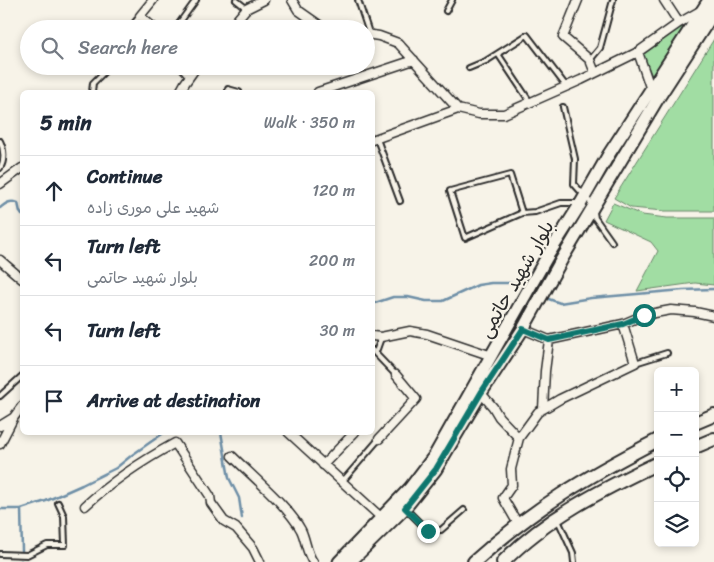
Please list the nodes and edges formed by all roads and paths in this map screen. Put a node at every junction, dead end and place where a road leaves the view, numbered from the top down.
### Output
1 (153, 0) edge
2 (186, 0) edge
3 (196, 0) edge
4 (236, 0) edge
5 (264, 0) edge
6 (292, 0) edge
7 (358, 0) edge
8 (452, 0) edge
9 (578, 0) edge
10 (613, 0) edge
11 (664, 0) edge
12 (709, 0) edge
13 (714, 3) edge
14 (192, 5) junction
15 (246, 8) junction
16 (702, 10) junction
17 (446, 11) dead end
18 (714, 12) edge
19 (140, 16) junction
20 (137, 20) edge
21 (145, 20) edge
22 (181, 20) edge
23 (236, 20) edge
24 (312, 20) edge
25 (364, 20) edge
26 (679, 24) junction
27 (375, 36) edge
28 (638, 52) junction
29 (498, 54) junction
30 (414, 60) junction
31 (590, 60) junction
32 (469, 68) dead end
33 (375, 73) edge
34 (595, 73) junction
35 (101, 75) edge
36 (190, 75) edge
37 (369, 75) edge
38 (566, 86) junction
39 (228, 89) dead end
40 (650, 89) junction
41 (92, 90) edge
42 (181, 90) edge
43 (231, 90) edge
44 (324, 90) edge
45 (657, 100) junction
46 (531, 102) junction
47 (563, 107) dead end
48 (458, 108) junction
49 (375, 140) edge
50 (0, 141) edge
51 (0, 168) edge
52 (20, 169) edge
53 (0, 184) edge
54 (583, 200) junction
55 (400, 201) dead end
56 (594, 205) junction
57 (522, 213) junction
58 (612, 242) dead end
59 (1, 263) edge
60 (20, 278) edge
61 (714, 316) edge
62 (623, 324) junction
63 (523, 329) junction
64 (377, 336) edge
65 (549, 340) junction
66 (375, 352) edge
67 (667, 352) dead end
68 (492, 356) junction
69 (635, 363) junction
70 (396, 375) joint
71 (20, 378) edge
72 (481, 393) junction
73 (0, 396) edge
74 (20, 409) edge
75 (543, 409) junction
76 (714, 415) edge
77 (14, 417) junction
78 (699, 421) edge
79 (0, 426) edge
80 (291, 435) edge
81 (352, 435) edge
82 (519, 438) junction
83 (379, 439) joint
84 (714, 439) edge
85 (654, 442) edge
86 (0, 444) edge
87 (699, 445) edge
88 (232, 456) dead end
89 (323, 464) junction
90 (654, 465) edge
91 (342, 482) junction
92 (58, 503) dead end
93 (85, 506) dead end
94 (405, 508) junction
95 (464, 510) dead end
96 (558, 518) junction
97 (386, 521) junction
98 (518, 524) junction
99 (0, 554) edge
100 (260, 562) edge
101 (313, 562) edge
102 (339, 562) edge
103 (350, 562) edge
104 (474, 562) edge
105 (503, 562) edge
106 (574, 562) edge

1 - 19 street
2 - 14 lane
3 - 14 lane
4 - 15 lane
5 - 15 street
6 - 24 street
7 - 25 lane
8 - 17 lane
9 - 31 street
10 - 31 lane
11 - 26 street
12 - 16 main road, بلوار شهید حاتمی
13 - 16 street
14 - 22 lane
15 - 23 street
16 - 26 street
16 - 40 main road, بلوار شهید حاتمی
18 - 45 main road, بلوار شهید حاتمی
19 - 20 lane
19 - 21 street
26 - 28 street
27 - 30 street
28 - 34 street
28 - 40 street
29 - 32 lane
29 - 38 lane
29 - 46 lane
30 - 33 street
30 - 48 street
31 - 34 street
34 - 38 street
35 - 41 lane
36 - 42 street
37 - 44 street
38 - 46 street
39 - 43 lane
40 - 45 street
40 - 54 main road, بلوار شهید حاتمی
45 - 56 main road, بلوار شهید حاتمی
46 - 48 street
47 - 54 lane
48 - 49 street
49 - 55 lane
50 - 51 lane
52 - 53 street
54 - 56 lane
54 - 57 lane
54 - 68 main road, بلوار شهید حاتمی
56 - 58 lane
56 - 63 main road, بلوار شهید حاتمی
57 - 57 lane
59 - 60 street
61 - 62 street
62 - 65 street
62 - 69 street
63 - 65 street
63 - 72 main road, بلوار شهید حاتمی
64 - 68 street
65 - 75 street
66 - 70 lane
67 - 69 lane
68 - 97 main road, بلوار شهید حاتمی
69 - 75 street
70 - 83 street
71 - 73 lane
72 - 82 street
72 - 94 main road, بلوار شهید حاتمی
74 - 77 street
75 - 82 street
76 - 78 main road
77 - 79 street
77 - 86 street
80 - 89 street
81 - 89 street
82 - 98 street
83 - 91 lane
84 - 87 main road
85 - 98 main road
88 - 101 street
89 - 91 street
90 - 96 main road
91 - 97 street
92 - 99 lane
93 - 100 street
94 - 95 lane
94 - 97 main road, بلوار شهید حاتمی
96 - 105 main road
96 - 106 lane
97 - 102 main road, بلوار شهید حاتمی
97 - 103 main road, بلوار شهید حاتمی
98 - 104 main road

